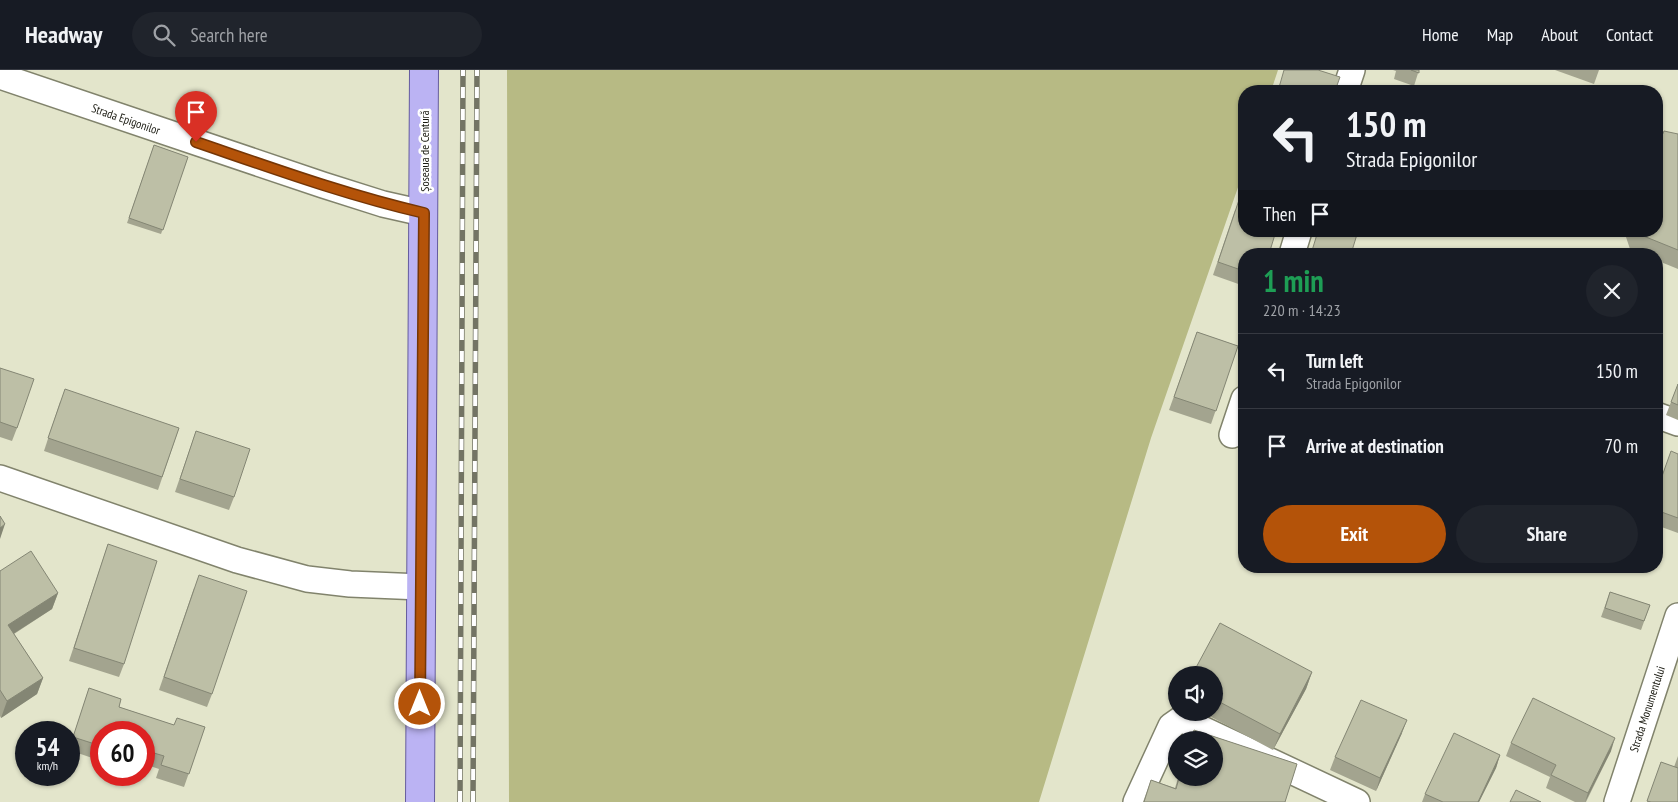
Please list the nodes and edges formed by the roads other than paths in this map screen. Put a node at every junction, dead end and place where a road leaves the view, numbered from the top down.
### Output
1 (424, 70) edge
2 (1352, 70) edge
3 (0, 76) edge
4 (1347, 85) edge
5 (424, 213) junction
6 (1238, 417) edge
7 (1663, 418) edge
8 (1678, 423) edge
9 (1232, 435) dead end
10 (0, 478) edge
11 (421, 587) junction
12 (1678, 616) edge
13 (420, 802) edge
14 (1136, 802) edge
15 (1357, 802) edge
16 (1616, 802) edge

1 - 5 main road, Șoseaua de Centură
2 - 4 street
3 - 5 street, Strada Epigonilor
5 - 11 main road, Șoseaua de Centură
6 - 9 street
7 - 8 street
10 - 11 street
11 - 13 main road, Șoseaua de Centură
12 - 16 street, Strada Monumentului
14 - 15 street

